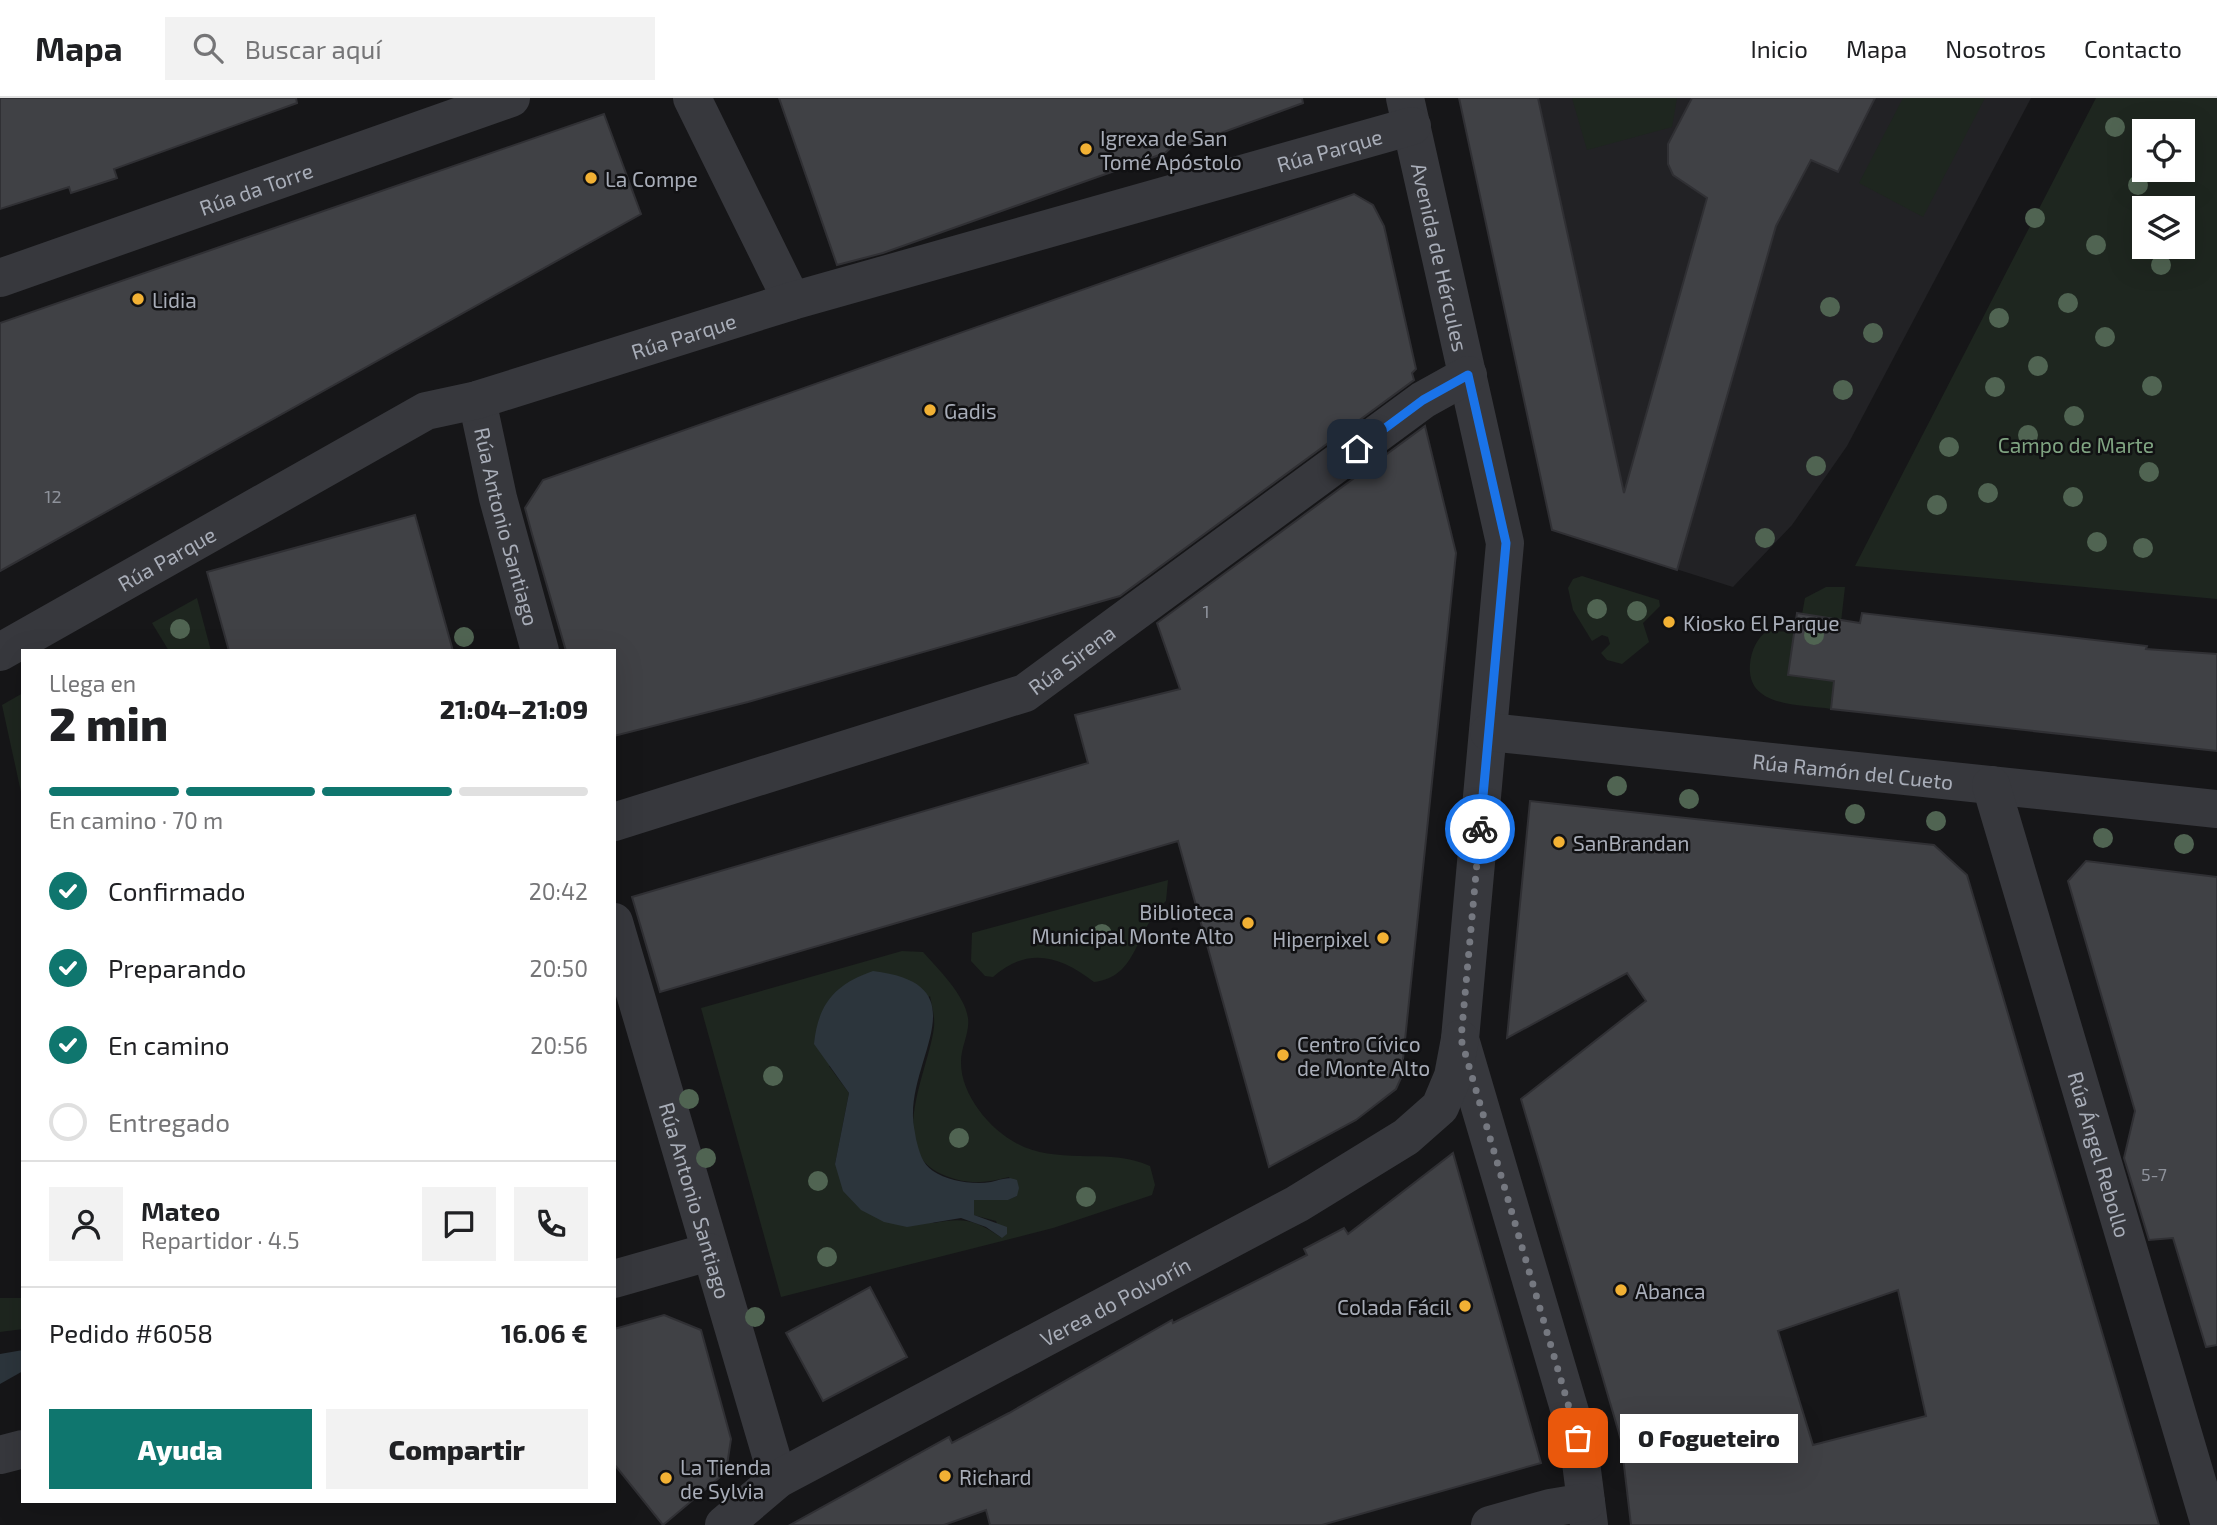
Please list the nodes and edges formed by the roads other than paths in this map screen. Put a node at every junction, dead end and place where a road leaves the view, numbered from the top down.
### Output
1 (511, 98) edge
2 (692, 98) edge
3 (1408, 112) edge
4 (0, 278) edge
5 (792, 301) junction
6 (1468, 375) junction
7 (477, 400) junction
8 (539, 649) edge
9 (0, 652) edge
10 (1489, 732) junction
11 (1991, 785) junction
12 (2217, 810) edge
13 (616, 821) edge
14 (616, 929) edge
15 (1461, 1039) junction
16 (709, 1252) junction
17 (616, 1278) edge
18 (21, 1450) edge
19 (0, 1455) edge
20 (778, 1479) junction
21 (1587, 1514) edge
22 (724, 1525) edge
23 (1490, 1525) edge
24 (2210, 1525) edge

1 - 4 street, Rúa da Torre
2 - 5 street
3 - 5 street, Rúa Parque
3 - 6 street, Avenida de Hércules
5 - 7 street, Rúa Parque
6 - 10 street, Avenida de Hércules
6 - 13 street, Rúa Sirena
7 - 8 street, Rúa Antonio Santiago
7 - 9 street, Rúa Parque
10 - 11 street, Rúa Ramón del Cueto
10 - 15 street, Avenida de Hércules
11 - 12 street, Rúa Ramón del Cueto
11 - 24 street, Rúa Ángel Rebollo
14 - 16 street, Rúa Antonio Santiago
15 - 20 street, Verea do Polvorín
15 - 21 street, Avenida de Hércules
16 - 17 street
16 - 20 street, Rúa Antonio Santiago
18 - 19 street
20 - 22 street, Verea do Polvorín
21 - 23 street

